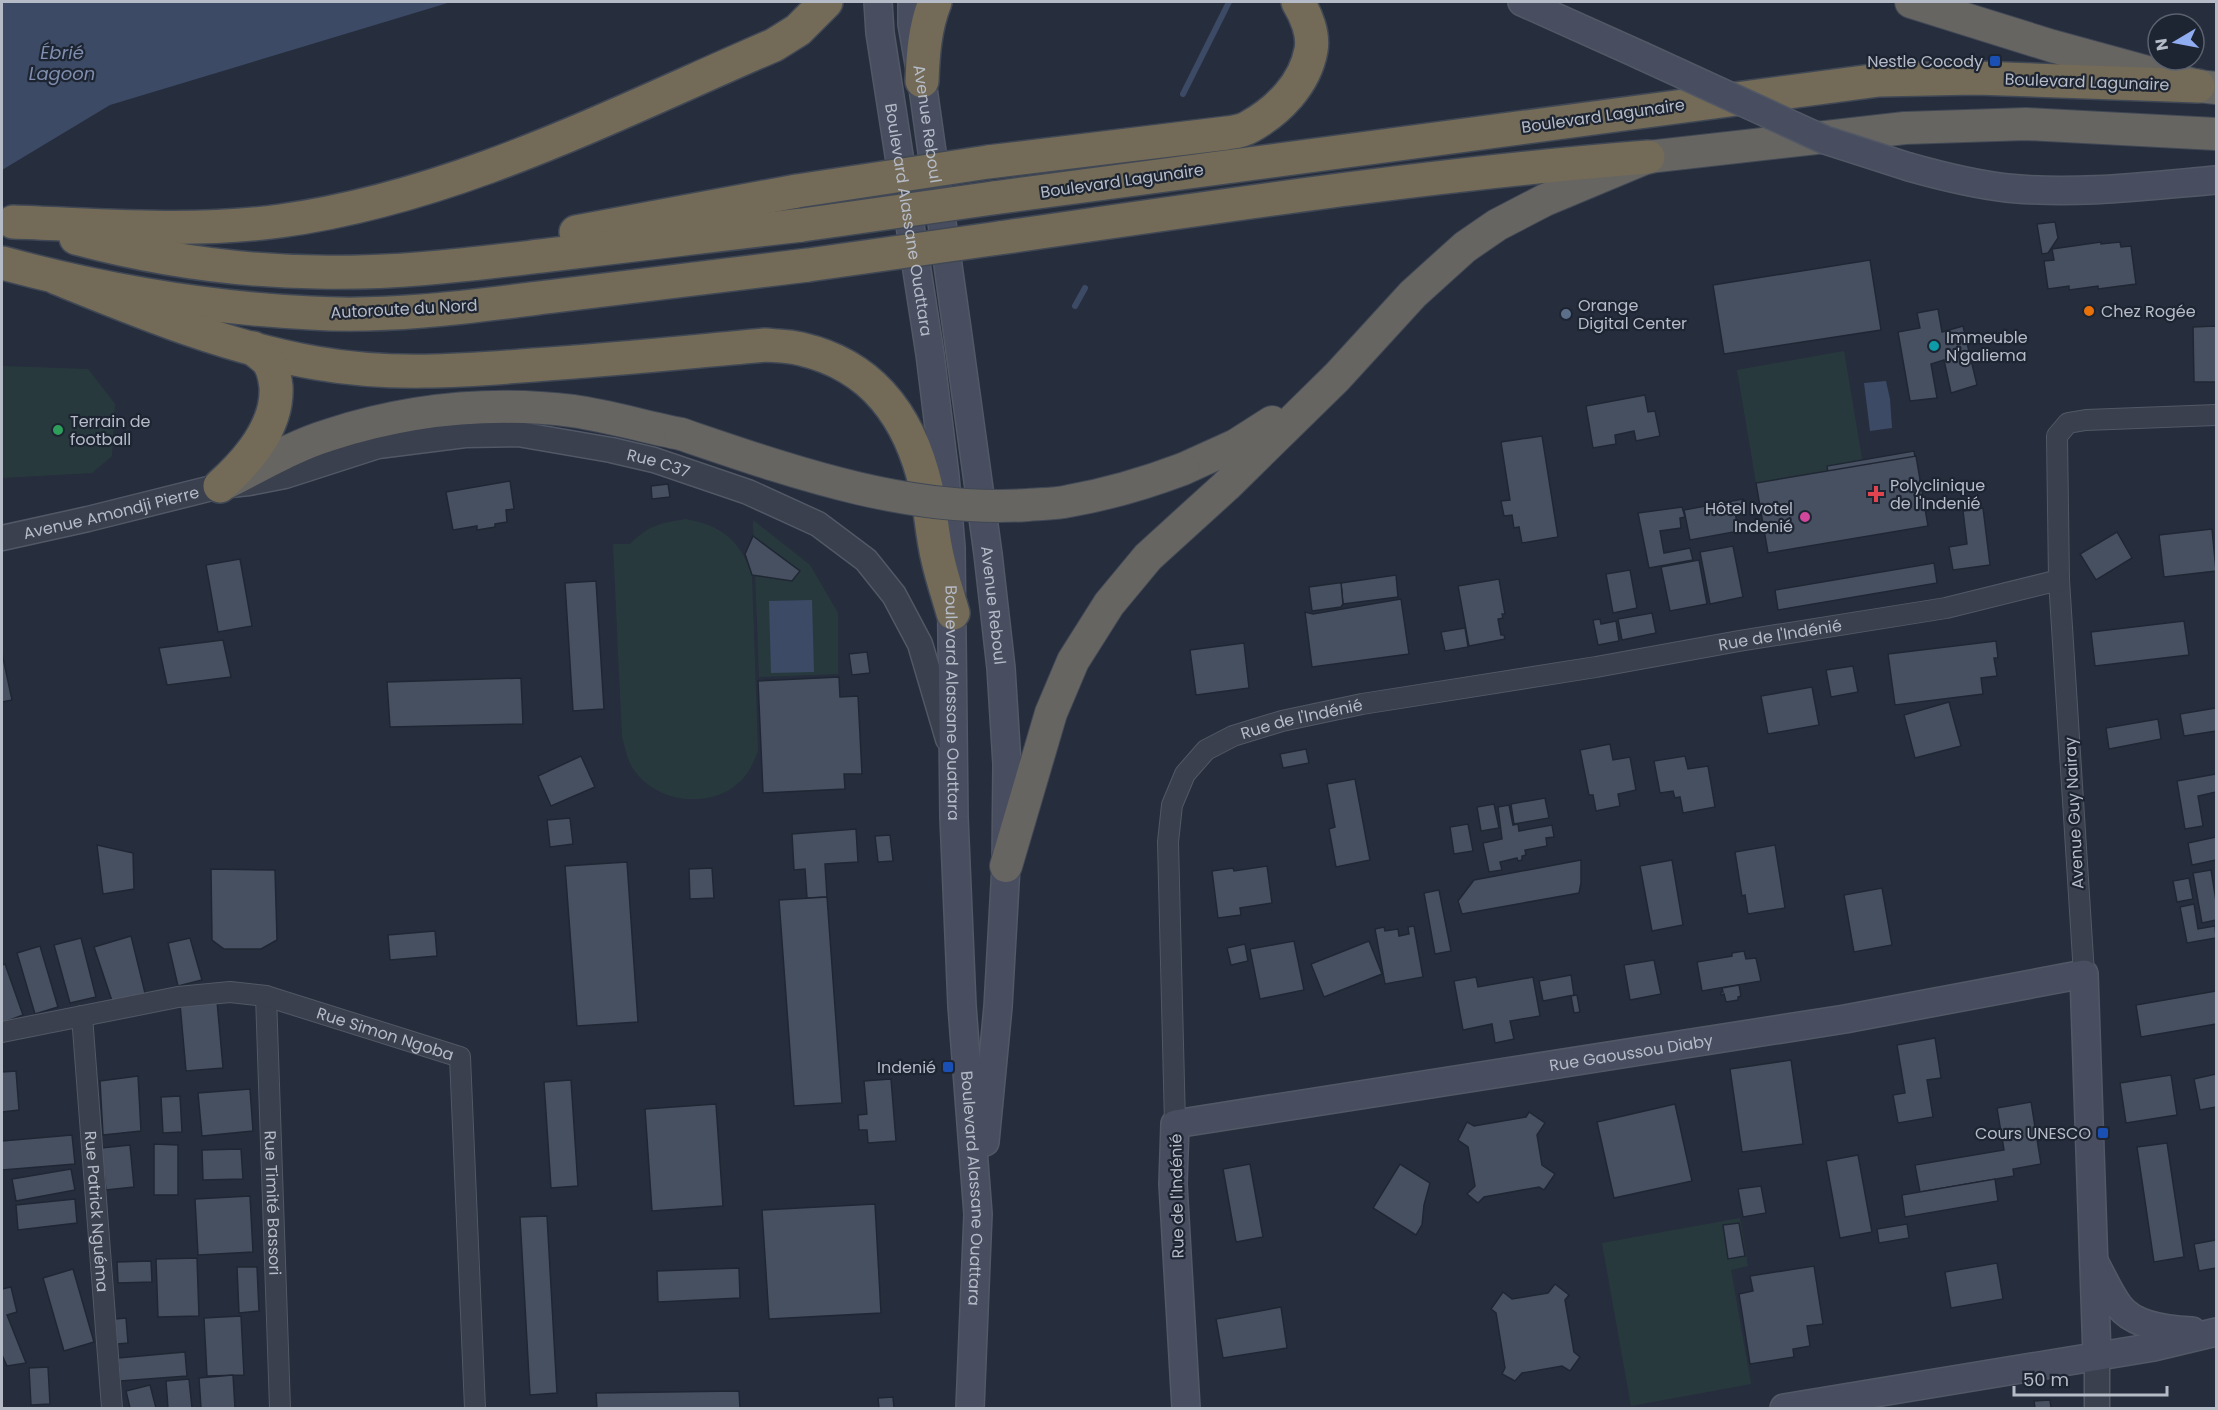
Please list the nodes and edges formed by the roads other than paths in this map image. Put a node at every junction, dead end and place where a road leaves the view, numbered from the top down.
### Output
1 (826, 2) edge
2 (878, 2) edge
3 (912, 2) edge
4 (935, 2) edge
5 (1298, 2) edge
6 (1522, 2) edge
7 (1911, 2) edge
8 (922, 81) junction
9 (2207, 87) edge
10 (2217, 134) edge
11 (1648, 157) junction
12 (2217, 180) edge
13 (7, 220) edge
14 (2, 263) edge
15 (459, 266) junction
16 (57, 278) junction
17 (253, 348) junction
18 (1337, 377) junction
19 (2217, 415) edge
20 (220, 486) junction
21 (2, 538) edge
22 (2059, 580) junction
23 (953, 613) junction
24 (953, 756) junction
25 (1006, 866) junction
26 (2084, 974) junction
27 (266, 996) junction
28 (82, 1016) junction
29 (2, 1032) edge
30 (1175, 1124) junction
31 (978, 1214) junction
32 (2094, 1262) junction
33 (2217, 1332) edge
34 (2097, 1356) junction
35 (112, 1408) edge
36 (280, 1408) edge
37 (475, 1408) edge
38 (971, 1408) edge
39 (1186, 1408) edge
40 (1784, 1408) edge
41 (2097, 1408) edge

1 - 13 highway
2 - 23 main road, Boulevard Alassane Ouattara
3 - 8 main road, Avenue Reboul
4 - 8 highway
5 - 15 highway, bridge
6 - 12 main road, bridge
7 - 9 highway
8 - 25 main road, Avenue Reboul
9 - 15 highway, Boulevard Lagunaire, bridge
10 - 11 highway
11 - 16 highway, Autoroute du Nord, bridge
11 - 18 highway
13 - 15 highway
14 - 16 highway, Autoroute du Nord
16 - 17 highway
17 - 20 highway
17 - 23 highway
18 - 20 highway, bridge
18 - 25 highway
19 - 22 street, Avenue Guy Nairay
20 - 21 street, Avenue Amondji Pierre
20 - 24 street, Rue C37
22 - 26 street, Avenue Guy Nairay
22 - 30 street, Rue de l'Indénié
23 - 24 main road, Boulevard Alassane Ouattara
24 - 31 main road, Boulevard Alassane Ouattara
25 - 31 main road, Avenue Reboul
26 - 30 main road, Rue Gaoussou Diaby
26 - 32 main road, Avenue Guy Nairay
27 - 28 street, Rue Simon Ngoba
27 - 36 street, Rue Timité Bassori
27 - 37 street, Rue Simon Ngoba
28 - 29 street, Rue Simon Ngoba
28 - 35 street, Rue Patrick Nguéma
30 - 39 main road, Rue de l'Indénié
31 - 38 main road, Boulevard Alassane Ouattara
32 - 33 main road
32 - 34 main road, Avenue Guy Nairay
33 - 34 main road
34 - 40 main road
34 - 41 street

